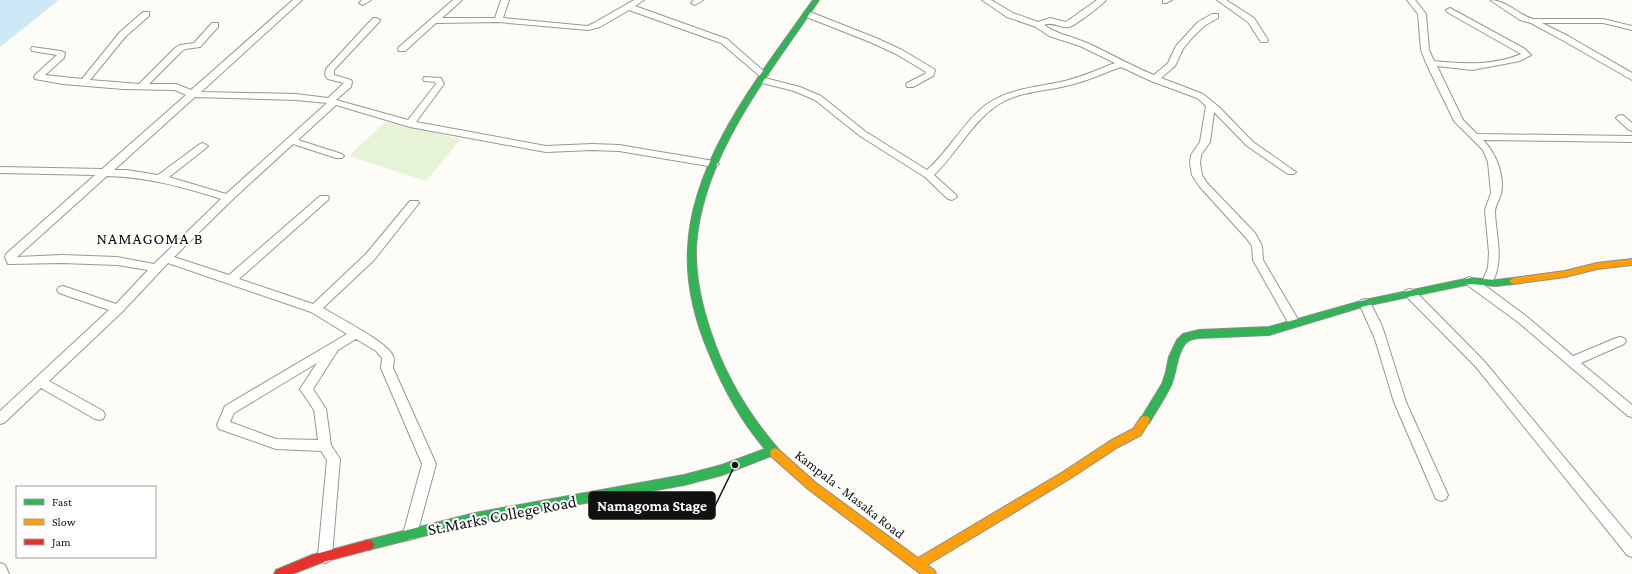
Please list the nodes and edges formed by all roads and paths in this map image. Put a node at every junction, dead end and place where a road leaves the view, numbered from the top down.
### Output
1 (298, 0) edge
2 (458, 0) edge
3 (506, 0) edge
4 (816, 0) edge
5 (986, 0) edge
6 (1102, 0) edge
7 (1221, 0) edge
8 (1411, 0) edge
9 (1494, 0) edge
10 (632, 3) edge
11 (1450, 10) dead end
12 (146, 14) dead end
13 (807, 14) junction
14 (1215, 16) dead end
15 (376, 20) dead end
16 (498, 20) junction
17 (434, 21) junction
18 (1532, 21) junction
19 (215, 25) dead end
20 (1039, 25) junction
21 (1632, 28) edge
22 (1264, 40) dead end
23 (35, 49) dead end
24 (402, 49) dead end
25 (1430, 63) junction
26 (752, 64) junction
27 (1121, 64) junction
28 (771, 65) junction
29 (1632, 77) edge
30 (763, 78) junction
31 (426, 79) dead end
32 (1154, 79) junction
33 (84, 82) junction
34 (910, 85) dead end
35 (142, 86) junction
36 (192, 94) junction
37 (332, 101) junction
38 (1211, 105) junction
39 (1621, 118) dead end
40 (410, 124) junction
41 (1632, 128) edge
42 (1476, 137) junction
43 (1632, 139) edge
44 (292, 141) junction
45 (203, 146) dead end
46 (339, 156) dead end
47 (714, 164) junction
48 (0, 170) edge
49 (1291, 172) dead end
50 (106, 173) junction
51 (928, 175) junction
52 (161, 178) junction
53 (952, 197) dead end
54 (228, 198) junction
55 (324, 198) dead end
56 (414, 203) dead end
57 (5, 258) edge
58 (166, 258) junction
59 (1632, 262) edge
60 (157, 268) junction
61 (231, 280) junction
62 (1470, 281) junction
63 (1487, 282) junction
64 (62, 290) dead end
65 (1410, 293) junction
66 (1365, 304) junction
67 (118, 309) junction
68 (315, 309) junction
69 (1294, 323) junction
70 (356, 334) junction
71 (1620, 341) dead end
72 (335, 346) junction
73 (1571, 362) junction
74 (41, 382) junction
75 (1632, 412) edge
76 (99, 415) dead end
77 (0, 419) edge
78 (325, 446) junction
79 (773, 450) junction
80 (1441, 495) dead end
81 (410, 534) junction
82 (1632, 550) edge
83 (325, 556) junction
84 (918, 564) junction
85 (0, 570) edge
86 (2, 574) edge
87 (280, 574) edge
88 (930, 574) edge

1 - 36 street
2 - 17 street
3 - 16 street
4 - 13 main road, Kampala - Masaka Road
5 - 20 street
6 - 20 street
7 - 22 street
8 - 25 street
9 - 18 street
10 - 16 street
10 - 26 street
11 - 25 street
12 - 33 street
13 - 28 main road, Kampala - Masaka Road
13 - 34 street
14 - 32 street
15 - 37 street
16 - 17 street
17 - 24 street
18 - 21 street
18 - 29 street
19 - 35 street
20 - 27 street
23 - 33 street
25 - 42 street
26 - 28 street
26 - 30 street
27 - 32 street
27 - 51 street
28 - 30 main road, Kampala - Masaka Road
30 - 47 main road, Kampala - Masaka Road
30 - 51 street
31 - 40 street
32 - 38 street
33 - 35 street
35 - 36 street
36 - 37 street
36 - 50 street
37 - 40 street
37 - 44 street
38 - 49 street
38 - 69 street
39 - 41 street
40 - 47 street
42 - 43 street
42 - 63 street
44 - 46 street
44 - 54 street
45 - 52 street
47 - 79 main road, Kampala - Masaka Road
48 - 50 street
50 - 52 street
50 - 57 street
51 - 53 street
52 - 54 street
54 - 58 street
55 - 61 street
56 - 68 street
57 - 60 street
58 - 60 street
58 - 61 street
59 - 63 main road
60 - 67 street
61 - 68 street
62 - 63 main road
62 - 65 main road
62 - 73 street
64 - 67 street
65 - 66 main road
65 - 82 street
66 - 69 main road
66 - 80 street
67 - 74 street
68 - 70 street
69 - 84 main road
70 - 72 street
70 - 81 street
71 - 73 street
72 - 78 street
72 - 78 street
73 - 75 street
74 - 76 street
74 - 77 street
78 - 83 street
79 - 81 main road, St.Marks College Road
79 - 84 main road, Kampala - Masaka Road
81 - 83 main road, St.Marks College Road
83 - 87 main road, St.Marks College Road
84 - 88 main road, Kampala - Masaka Road
85 - 86 street

